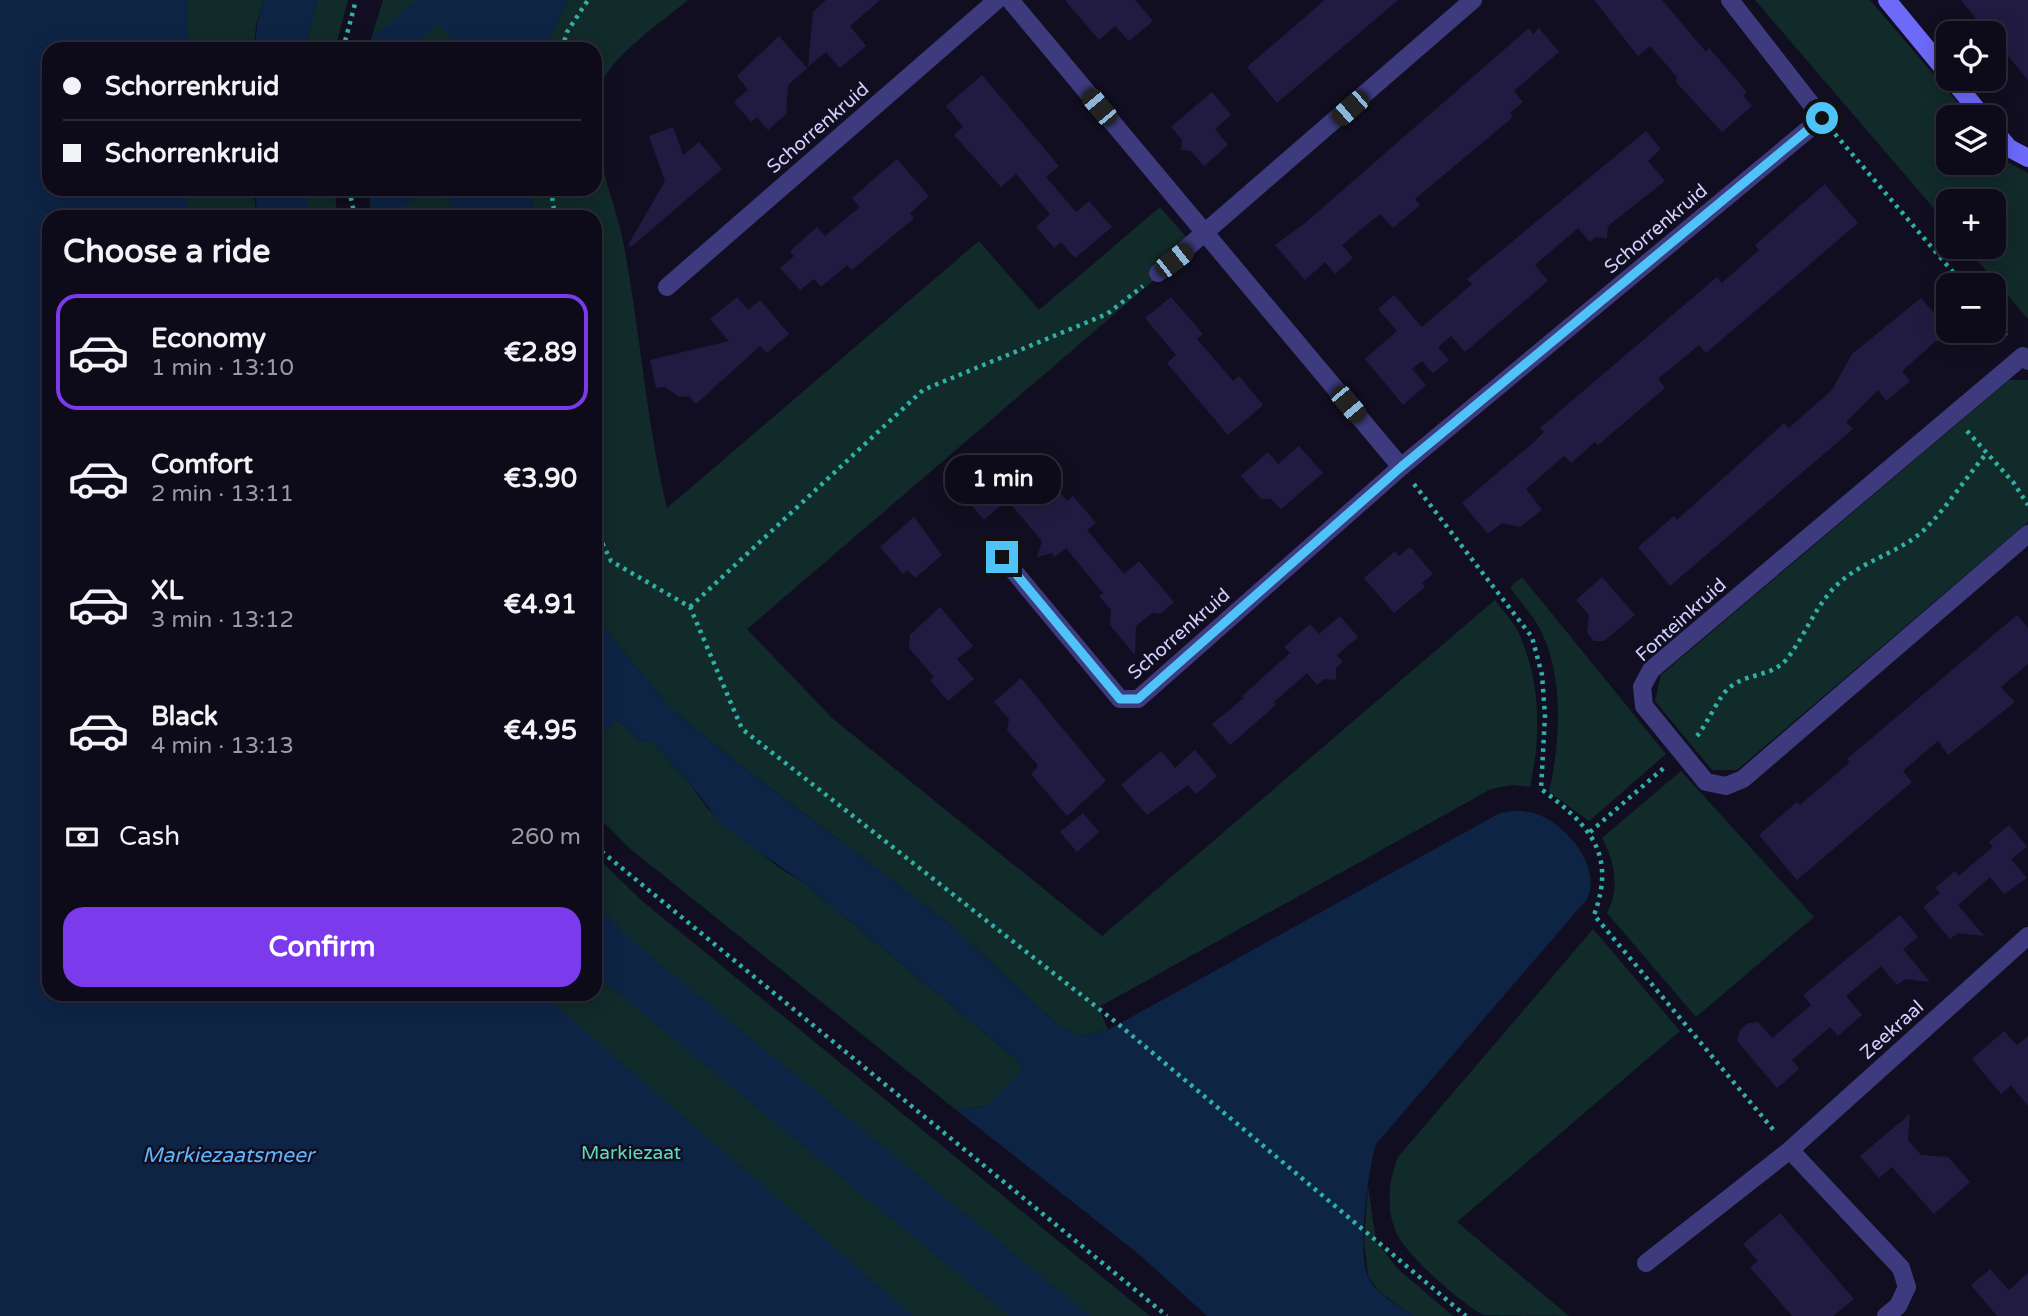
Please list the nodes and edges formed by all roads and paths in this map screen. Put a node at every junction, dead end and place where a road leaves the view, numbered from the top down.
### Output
1 (356, 0) edge
2 (588, 0) edge
3 (997, 0) edge
4 (1010, 0) edge
5 (1473, 0) edge
6 (1730, 0) edge
7 (1887, 0) edge
8 (345, 42) edge
9 (564, 42) edge
10 (1936, 59) edge
11 (1962, 91) edge
12 (1973, 105) edge
13 (1822, 118) junction
14 (2006, 144) edge
15 (2028, 158) edge
16 (1206, 235) junction
17 (1158, 273) joint
18 (1954, 273) edge
19 (667, 287) dead end
20 (2028, 361) edge
21 (1953, 415) junction
22 (1987, 453) junction
23 (1401, 467) junction
24 (2028, 505) edge
25 (2028, 534) edge
26 (602, 542) edge
27 (1002, 557) dead end
28 (690, 607) junction
29 (1682, 752) junction
30 (1590, 832) junction
31 (602, 852) edge
32 (2026, 942) edge
33 (1790, 1150) junction
34 (1646, 1263) dead end
35 (1167, 1316) edge
36 (1466, 1316) edge
37 (1886, 1316) edge

1 - 8 path
2 - 9 path
3 - 19 street, Schorrenkruid
4 - 16 street
5 - 16 street
6 - 13 street
7 - 10 street
11 - 12 street
13 - 18 path
13 - 23 street, Schorrenkruid
14 - 15 street
16 - 17 street
16 - 23 street
17 - 28 path
20 - 21 street, Fonteinkruid
21 - 22 path
21 - 29 street, Fonteinkruid
22 - 24 path
22 - 29 path
23 - 27 street, Schorrenkruid
23 - 30 path
25 - 29 street, Fonteinkruid
26 - 28 path
28 - 36 path
29 - 30 path
30 - 33 path
31 - 35 path
32 - 33 street, Zeekraal
33 - 34 street, Zeekraal
33 - 37 street

